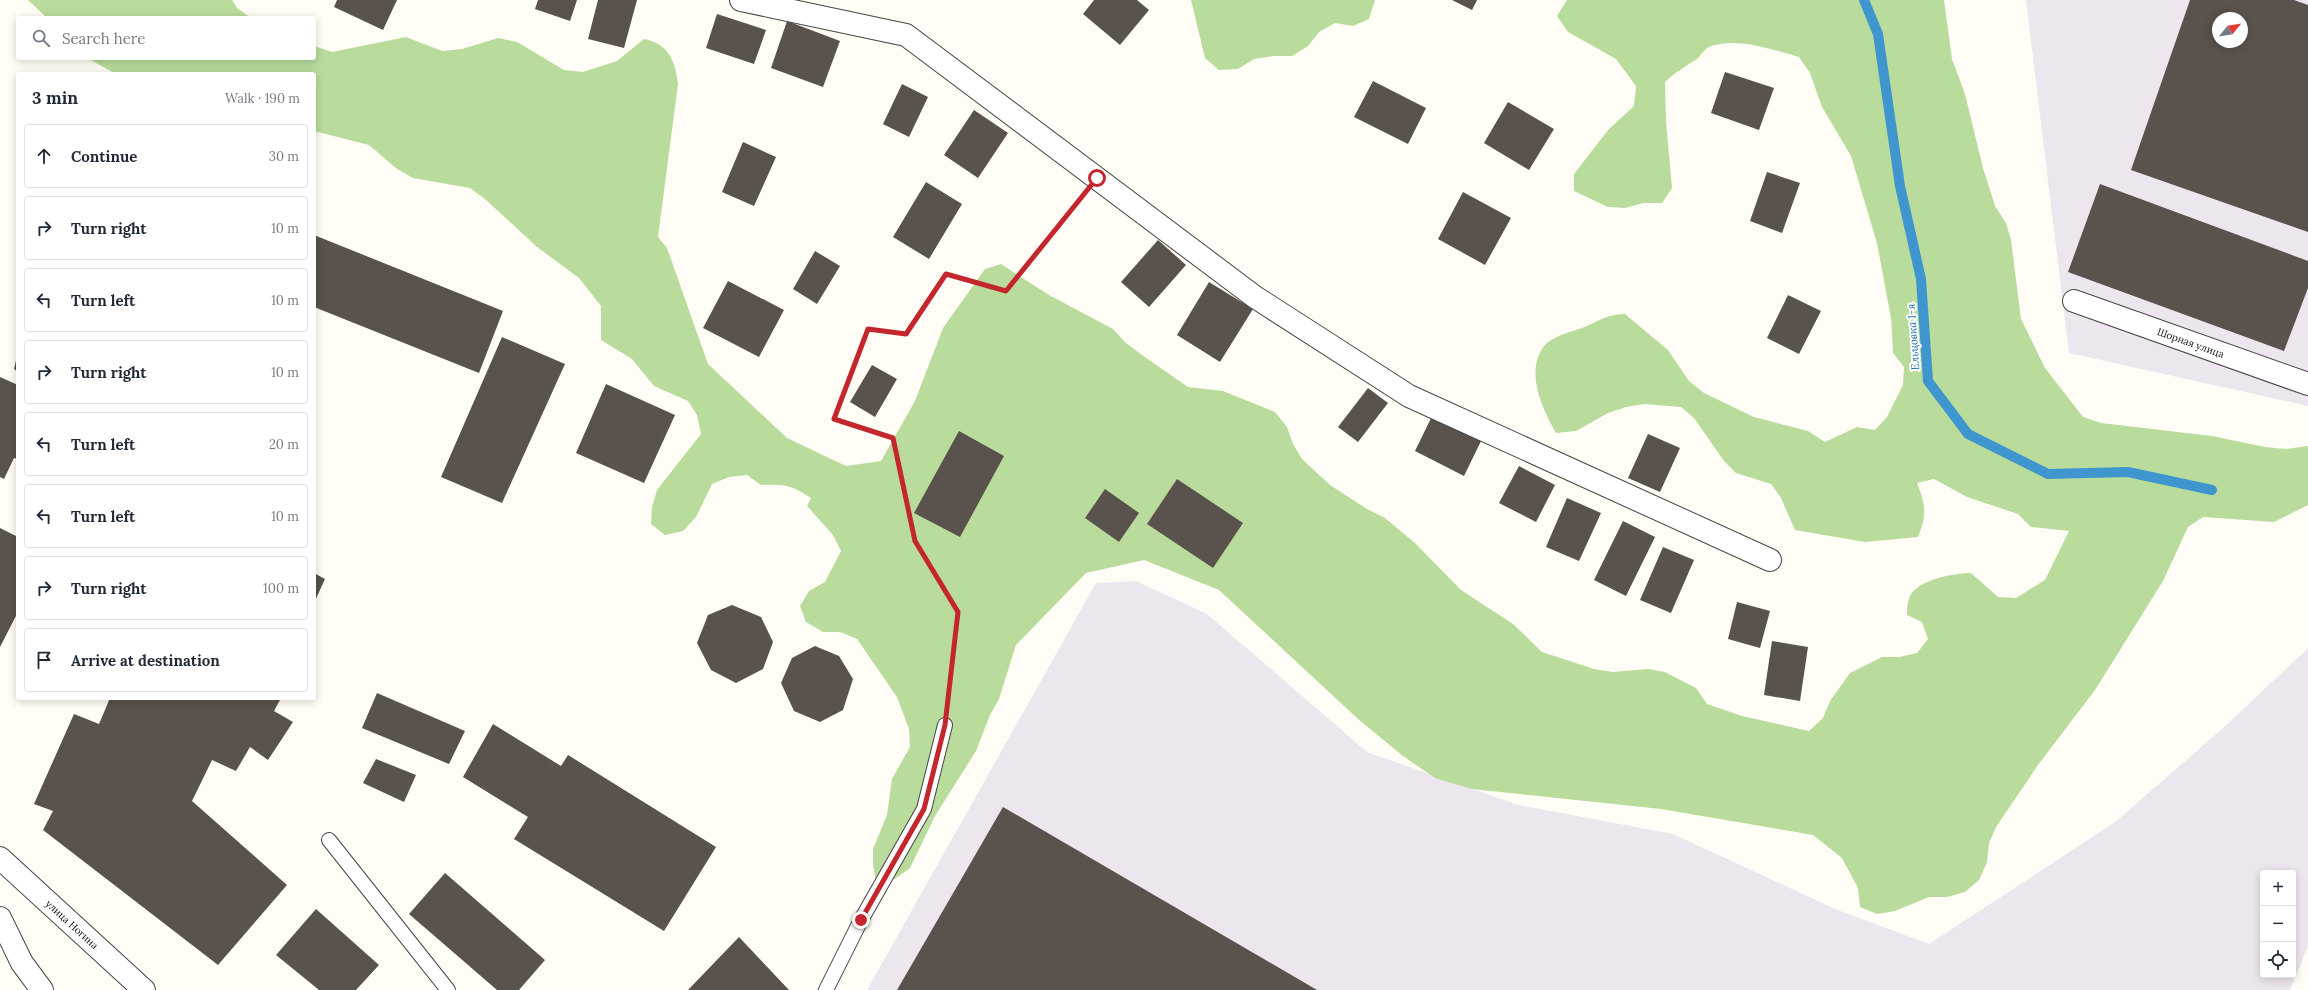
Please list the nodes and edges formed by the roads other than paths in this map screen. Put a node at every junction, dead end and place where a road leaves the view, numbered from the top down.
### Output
1 (741, 0) edge
2 (2074, 301) dead end
3 (2308, 384) edge
4 (1770, 560) dead end
5 (945, 725) road end
6 (329, 840) dead end
7 (0, 858) edge
8 (0, 918) edge
9 (42, 990) edge
10 (144, 990) edge
11 (448, 990) edge
12 (826, 990) edge

1 - 4 street
2 - 3 street, Шорная улица
5 - 12 lane
6 - 11 lane
7 - 10 street, улица Ногина
8 - 9 street

